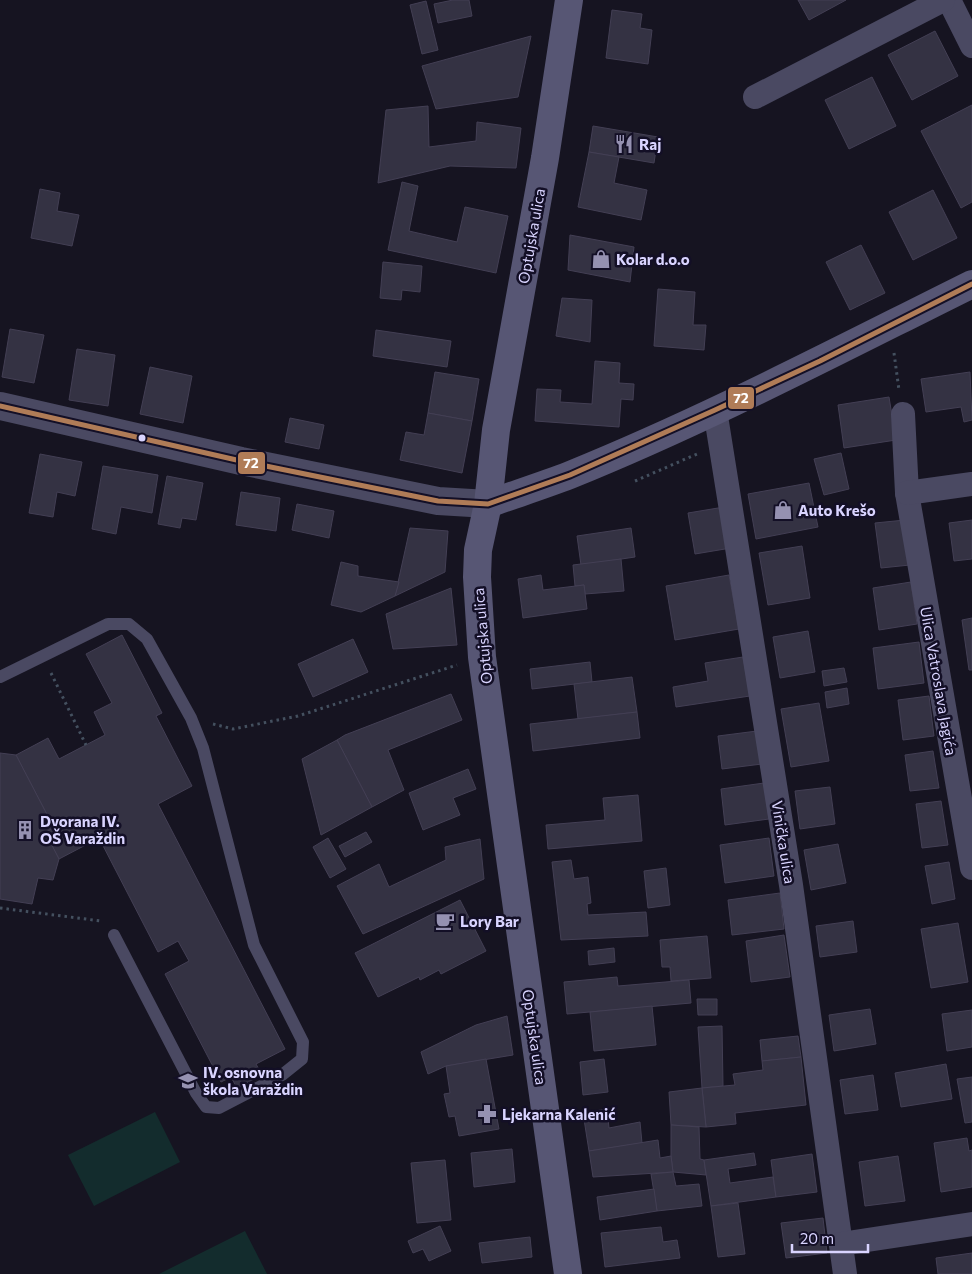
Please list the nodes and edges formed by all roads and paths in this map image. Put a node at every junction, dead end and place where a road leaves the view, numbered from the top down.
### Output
1 (569, 0) edge
2 (943, 0) edge
3 (949, 0) edge
4 (972, 46) edge
5 (754, 97) dead end
6 (972, 284) edge
7 (894, 353) dead end
8 (0, 406) edge
9 (716, 410) junction
10 (903, 414) joint
11 (703, 451) dead end
12 (635, 481) dead end
13 (972, 484) edge
14 (907, 493) junction
15 (488, 504) junction
16 (43, 657) junction
17 (482, 657) junction
18 (0, 678) edge
19 (191, 718) junction
20 (86, 745) dead end
21 (972, 868) edge
22 (0, 908) edge
23 (114, 935) joint
24 (972, 1224) edge
25 (840, 1244) junction
26 (568, 1274) edge
27 (845, 1274) edge

1 - 15 main road, Optujska ulica
2 - 5 street
3 - 4 street
6 - 9 main road
7 - 10 path
8 - 15 street
9 - 15 main road
9 - 25 street, Vinička ulica
10 - 14 street, Ulica Vatroslava Jagića
11 - 12 path
13 - 14 street
14 - 21 street, Ulica Vatroslava Jagića
15 - 17 main road, Optujska ulica
16 - 18 lane
16 - 19 lane
16 - 20 path
17 - 19 path
17 - 26 main road, Optujska ulica
19 - 23 lane
22 - 23 path
24 - 25 street
25 - 27 street, Vinička ulica

